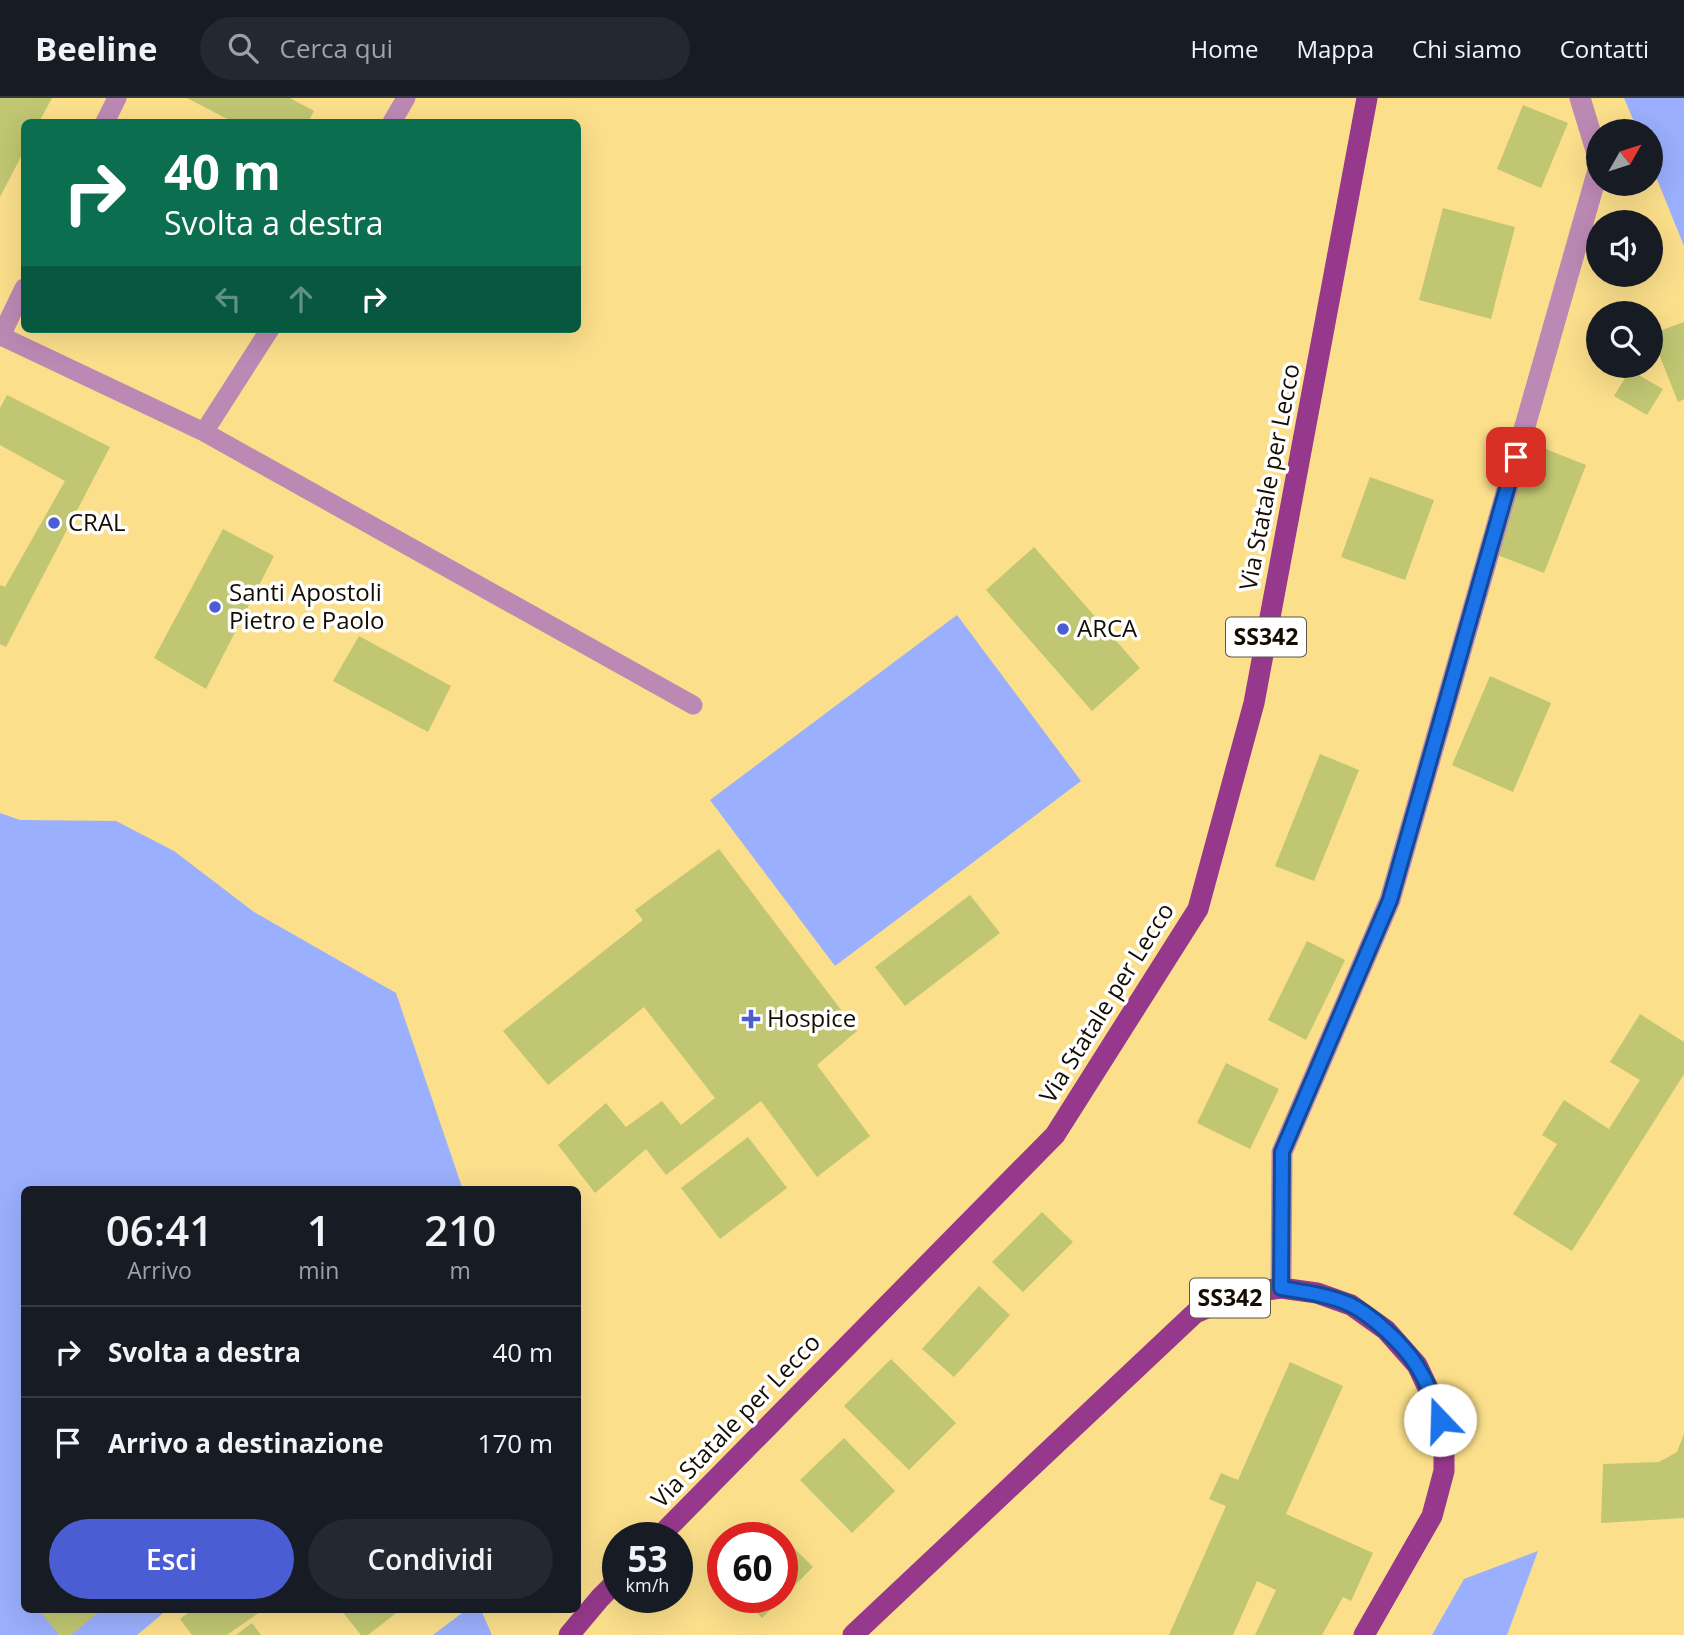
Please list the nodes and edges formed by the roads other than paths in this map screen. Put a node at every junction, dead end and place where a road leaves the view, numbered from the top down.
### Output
1 (117, 98) edge
2 (406, 98) edge
3 (1367, 98) edge
4 (1580, 98) edge
5 (106, 119) edge
6 (394, 119) edge
7 (1586, 119) edge
8 (1591, 196) edge
9 (21, 294) edge
10 (267, 333) edge
11 (0, 337) edge
12 (204, 432) junction
13 (693, 705) dead end
14 (1281, 1288) junction
15 (674, 1522) edge
16 (602, 1597) edge
17 (569, 1635) edge
18 (853, 1635) edge
19 (1364, 1635) edge

1 - 5 lane
2 - 6 lane
3 - 15 main road, Via Statale per Lecco / SS342
4 - 7 street
8 - 14 street
9 - 11 lane
10 - 12 lane
11 - 12 lane
12 - 13 lane
14 - 18 main road, SS342
14 - 19 main road, SS342
16 - 17 main road

